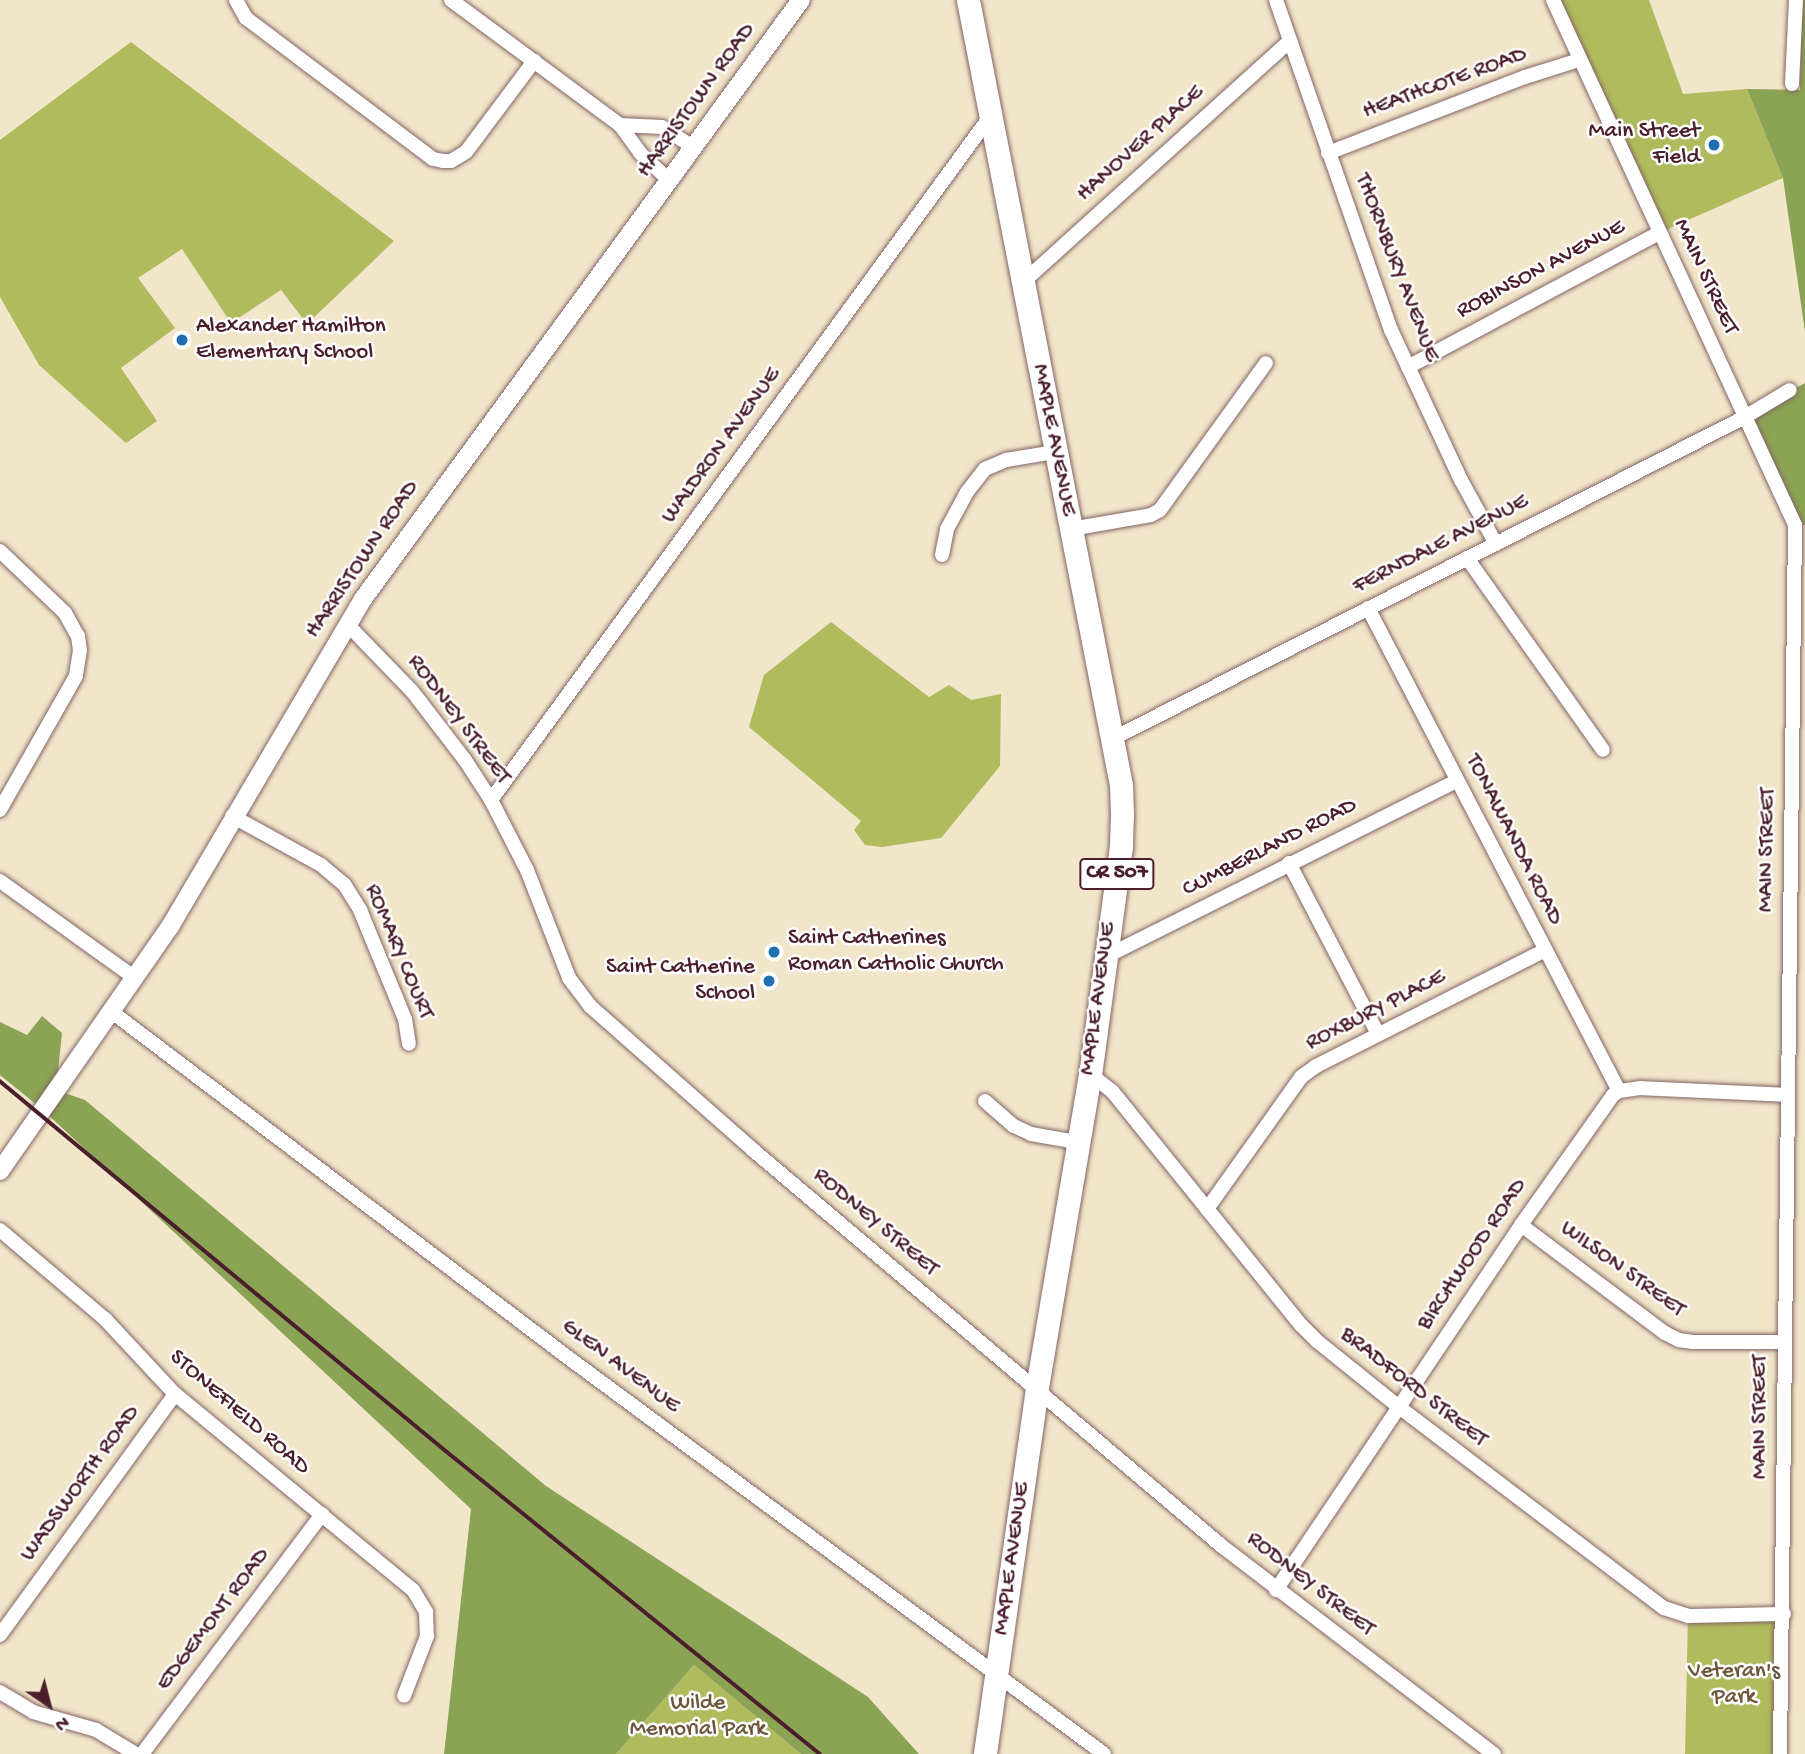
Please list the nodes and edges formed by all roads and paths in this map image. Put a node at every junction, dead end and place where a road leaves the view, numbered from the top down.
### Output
1 (236, 0) edge
2 (451, 0) edge
3 (801, 0) edge
4 (968, 0) edge
5 (1276, 0) edge
6 (1553, 0) edge
7 (1796, 0) edge
8 (1290, 41) junction
9 (1579, 60) junction
10 (534, 61) junction
11 (1791, 83) dead end
12 (989, 118) junction
13 (620, 125) junction
14 (693, 147) junction
15 (1328, 153) junction
16 (669, 180) junction
17 (1659, 233) junction
18 (1023, 282) junction
19 (1266, 363) dead end
20 (1408, 367) junction
21 (1790, 390) dead end
22 (1745, 417) junction
23 (1055, 452) junction
24 (1071, 529) junction
25 (1496, 544) junction
26 (0, 551) edge
27 (942, 555) dead end
28 (1467, 558) junction
29 (1368, 608) junction
30 (347, 624) junction
31 (1112, 739) junction
32 (1603, 750) dead end
33 (1457, 781) junction
34 (491, 800) junction
35 (0, 810) edge
36 (232, 816) junction
37 (1289, 863) junction
38 (0, 881) edge
39 (1544, 951) junction
40 (1105, 957) junction
41 (135, 978) junction
42 (112, 1012) junction
43 (1378, 1034) junction
44 (409, 1044) dead end
45 (1090, 1074) junction
46 (1619, 1091) junction
47 (1788, 1096) junction
48 (985, 1101) dead end
49 (1077, 1142) junction
50 (0, 1171) edge
51 (1207, 1209) junction
52 (1521, 1224) junction
53 (0, 1230) edge
54 (1784, 1342) junction
55 (1037, 1388) junction
56 (175, 1394) junction
57 (1399, 1407) junction
58 (323, 1514) junction
59 (1276, 1590) junction
60 (1784, 1614) junction
61 (0, 1635) edge
62 (996, 1674) junction
63 (0, 1692) edge
64 (404, 1696) dead end
65 (136, 1754) edge
66 (142, 1754) edge
67 (985, 1754) edge
68 (1104, 1754) edge
69 (1494, 1754) edge
70 (1780, 1754) edge

1 - 10 street
2 - 10 street
3 - 14 street, HARRISTOWN ROAD
4 - 12 main road, MAPLE AVENUE / CR 507
5 - 8 street, THORNBURY AVENUE
6 - 9 street, MAIN STREET
7 - 11 street
8 - 15 street, THORNBURY AVENUE
8 - 18 street, HANOVER PLACE
9 - 15 street, HEATHCOTE ROAD
9 - 17 street, MAIN STREET
10 - 13 street
12 - 18 main road, MAPLE AVENUE / CR 507
12 - 34 street, WALDRON AVENUE
13 - 14 street
13 - 16 street
14 - 16 street, HARRISTOWN ROAD
15 - 20 street, THORNBURY AVENUE
16 - 30 street, HARRISTOWN ROAD
17 - 20 street, ROBINSON AVENUE
17 - 22 street, MAIN STREET
18 - 23 main road, MAPLE AVENUE / CR 507
19 - 24 street
20 - 25 street, THORNBURY AVENUE
21 - 22 street, FERNDALE AVENUE
22 - 25 street, FERNDALE AVENUE
22 - 47 street, MAIN STREET
23 - 24 main road, MAPLE AVENUE / CR 507
23 - 27 street
24 - 31 main road, MAPLE AVENUE / CR 507
25 - 28 street, FERNDALE AVENUE
26 - 35 street
28 - 29 street, FERNDALE AVENUE
28 - 32 street
29 - 31 street, FERNDALE AVENUE
29 - 33 street, TONAWANDA ROAD
30 - 34 street, RODNEY STREET
30 - 36 street, HARRISTOWN ROAD
31 - 40 main road, MAPLE AVENUE / CR 507
33 - 37 street, CUMBERLAND ROAD
33 - 39 street, TONAWANDA ROAD
34 - 55 street, RODNEY STREET
36 - 41 street, HARRISTOWN ROAD
36 - 44 street, ROMARY COURT
37 - 40 street, CUMBERLAND ROAD
37 - 43 street
38 - 41 street
39 - 43 street, ROXBURY PLACE
39 - 46 street, TONAWANDA ROAD
40 - 45 main road, MAPLE AVENUE / CR 507
41 - 42 street, HARRISTOWN ROAD
42 - 50 street, HARRISTOWN ROAD
42 - 62 street, GLEN AVENUE
43 - 51 street, ROXBURY PLACE
45 - 49 main road, MAPLE AVENUE / CR 507
45 - 51 street, BRADFORD STREET
46 - 47 street
46 - 52 street, BIRCHWOOD ROAD
47 - 54 street, MAIN STREET
48 - 49 street
49 - 55 main road, MAPLE AVENUE / CR 507
51 - 57 street, BRADFORD STREET
52 - 54 street, WILSON STREET
52 - 57 street, BIRCHWOOD ROAD
53 - 56 street, STONEFIELD ROAD
54 - 60 street, MAIN STREET
55 - 59 street, RODNEY STREET
55 - 62 main road, MAPLE AVENUE / CR 507
56 - 58 street, STONEFIELD ROAD
56 - 61 street, WADSWORTH ROAD
57 - 59 street, BIRCHWOOD ROAD
57 - 60 street, BRADFORD STREET
58 - 64 street, STONEFIELD ROAD
58 - 66 street, EDGEMONT ROAD
59 - 69 street, RODNEY STREET
60 - 70 street, MAIN STREET
62 - 67 main road, MAPLE AVENUE / CR 507
62 - 68 street, GLEN AVENUE
63 - 65 street

